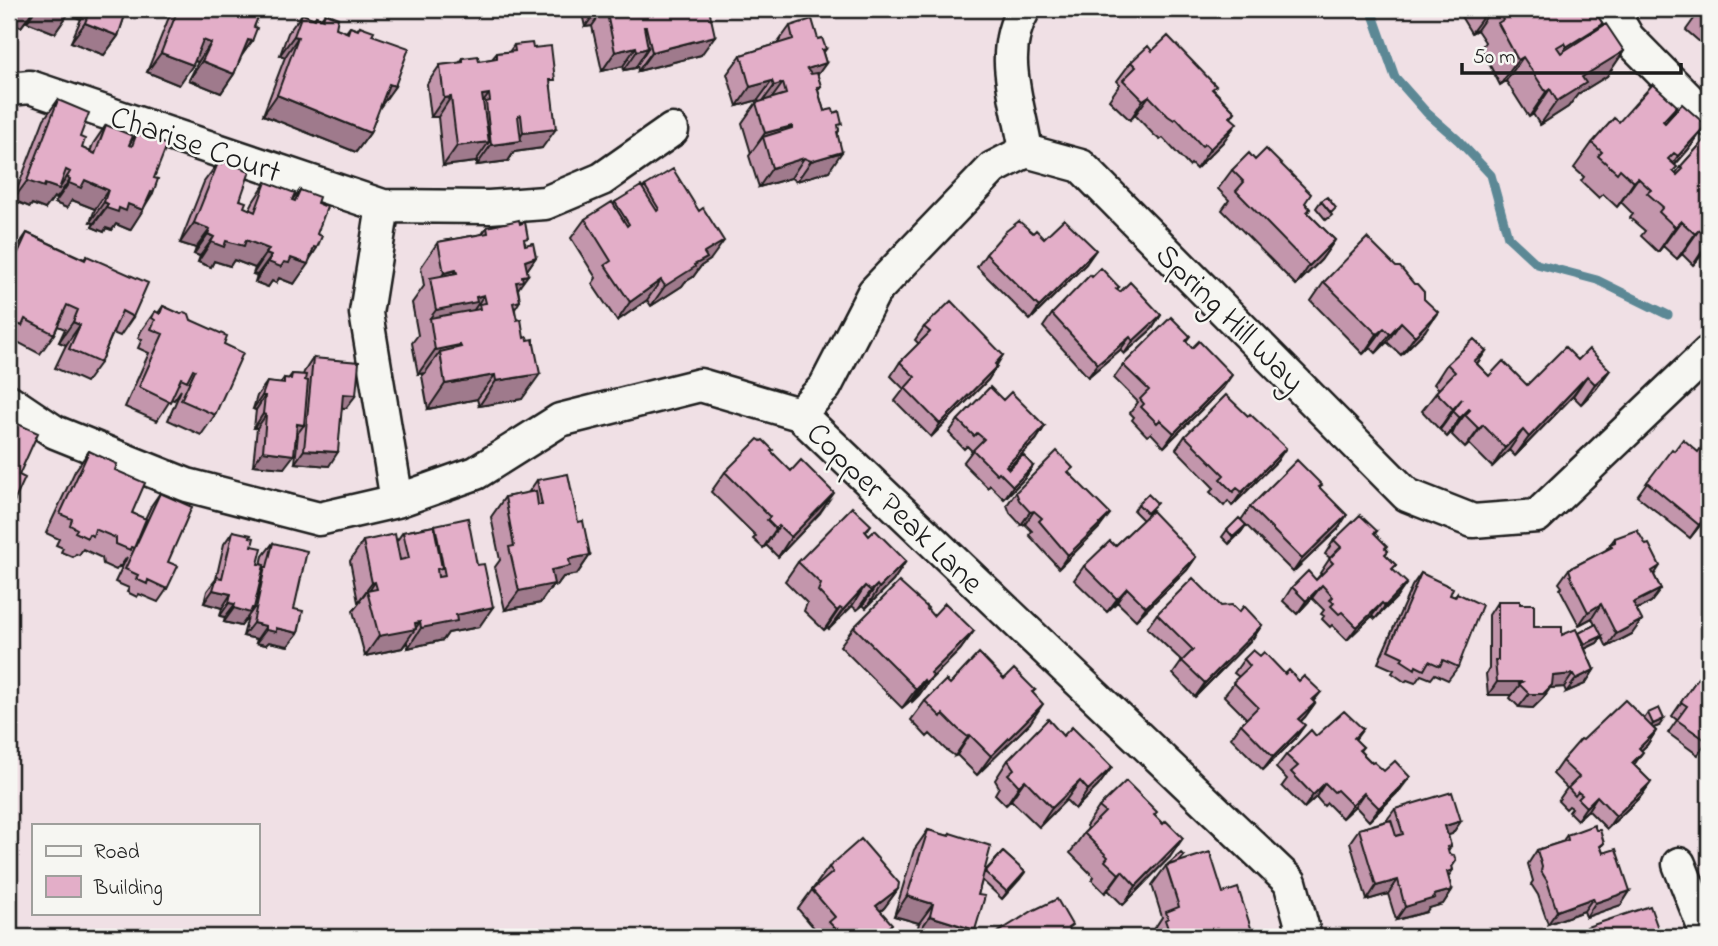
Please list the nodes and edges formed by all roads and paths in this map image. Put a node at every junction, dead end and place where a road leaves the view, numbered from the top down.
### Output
1 (1024, 9) edge
2 (1611, 9) edge
3 (9, 89) edge
4 (1709, 120) edge
5 (672, 130) dead end
6 (1026, 152) junction
7 (383, 206) junction
8 (1706, 360) edge
9 (9, 401) edge
10 (799, 414) junction
11 (397, 501) junction
12 (1679, 864) dead end
13 (1305, 937) edge
14 (1707, 937) edge

1 - 6 street
2 - 4 street
3 - 7 street, Charise Court
5 - 7 street, Charise Court
6 - 8 street, Spring Hill Way
6 - 10 street
7 - 11 street
9 - 11 street, Copper Peak Lane
10 - 11 street, Copper Peak Lane
10 - 13 street, Copper Peak Lane
12 - 14 street

